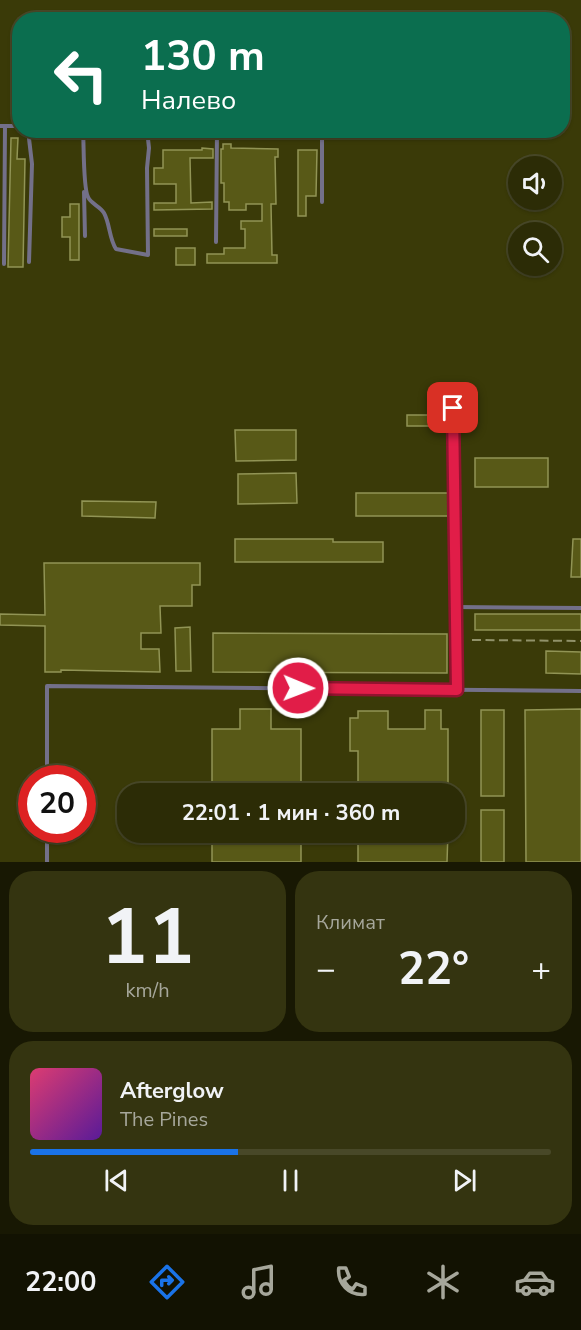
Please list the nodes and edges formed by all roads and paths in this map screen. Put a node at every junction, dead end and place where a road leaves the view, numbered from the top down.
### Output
1 (2, 126) edge
2 (29, 138) edge
3 (83, 138) edge
4 (148, 138) edge
5 (217, 138) edge
6 (322, 138) edge
7 (84, 189) junction
8 (322, 202) dead end
9 (85, 236) dead end
10 (216, 242) dead end
11 (29, 262) dead end
12 (4, 264) dead end
13 (453, 408) dead end
14 (456, 607) junction
15 (581, 608) edge
16 (457, 690) junction
17 (581, 691) edge
18 (47, 765) edge
19 (47, 843) edge
20 (46, 862) edge

1 - 12 lane
2 - 11 lane
3 - 7 lane
4 - 7 lane
5 - 10 lane
6 - 8 lane
7 - 9 lane
13 - 14 lane
14 - 15 lane
14 - 16 lane
16 - 17 lane
16 - 18 lane
19 - 20 lane

